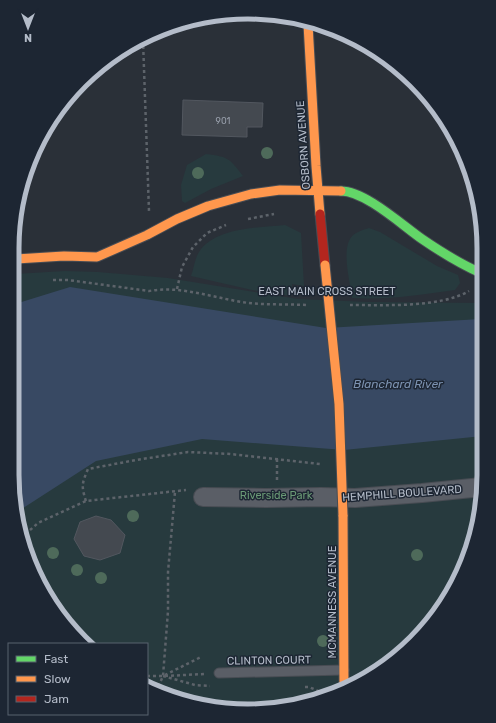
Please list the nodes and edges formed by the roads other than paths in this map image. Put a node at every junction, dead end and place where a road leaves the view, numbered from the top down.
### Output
1 (308, 27) edge
2 (318, 190) junction
3 (19, 260) edge
4 (477, 272) edge
5 (477, 488) edge
6 (203, 497) road end
7 (343, 515) joint
8 (344, 670) junction
9 (218, 673) road end
10 (344, 683) edge

1 - 2 main road, OSBORN AVENUE
2 - 3 main road
2 - 4 main road
2 - 7 main road, OSBORN AVENUE, bridge
5 - 6 street, HEMPHILL BOULEVARD
7 - 8 main road, MCMANNESS AVENUE
8 - 9 lane, CLINTON COURT
8 - 10 main road, MCMANNESS AVENUE

